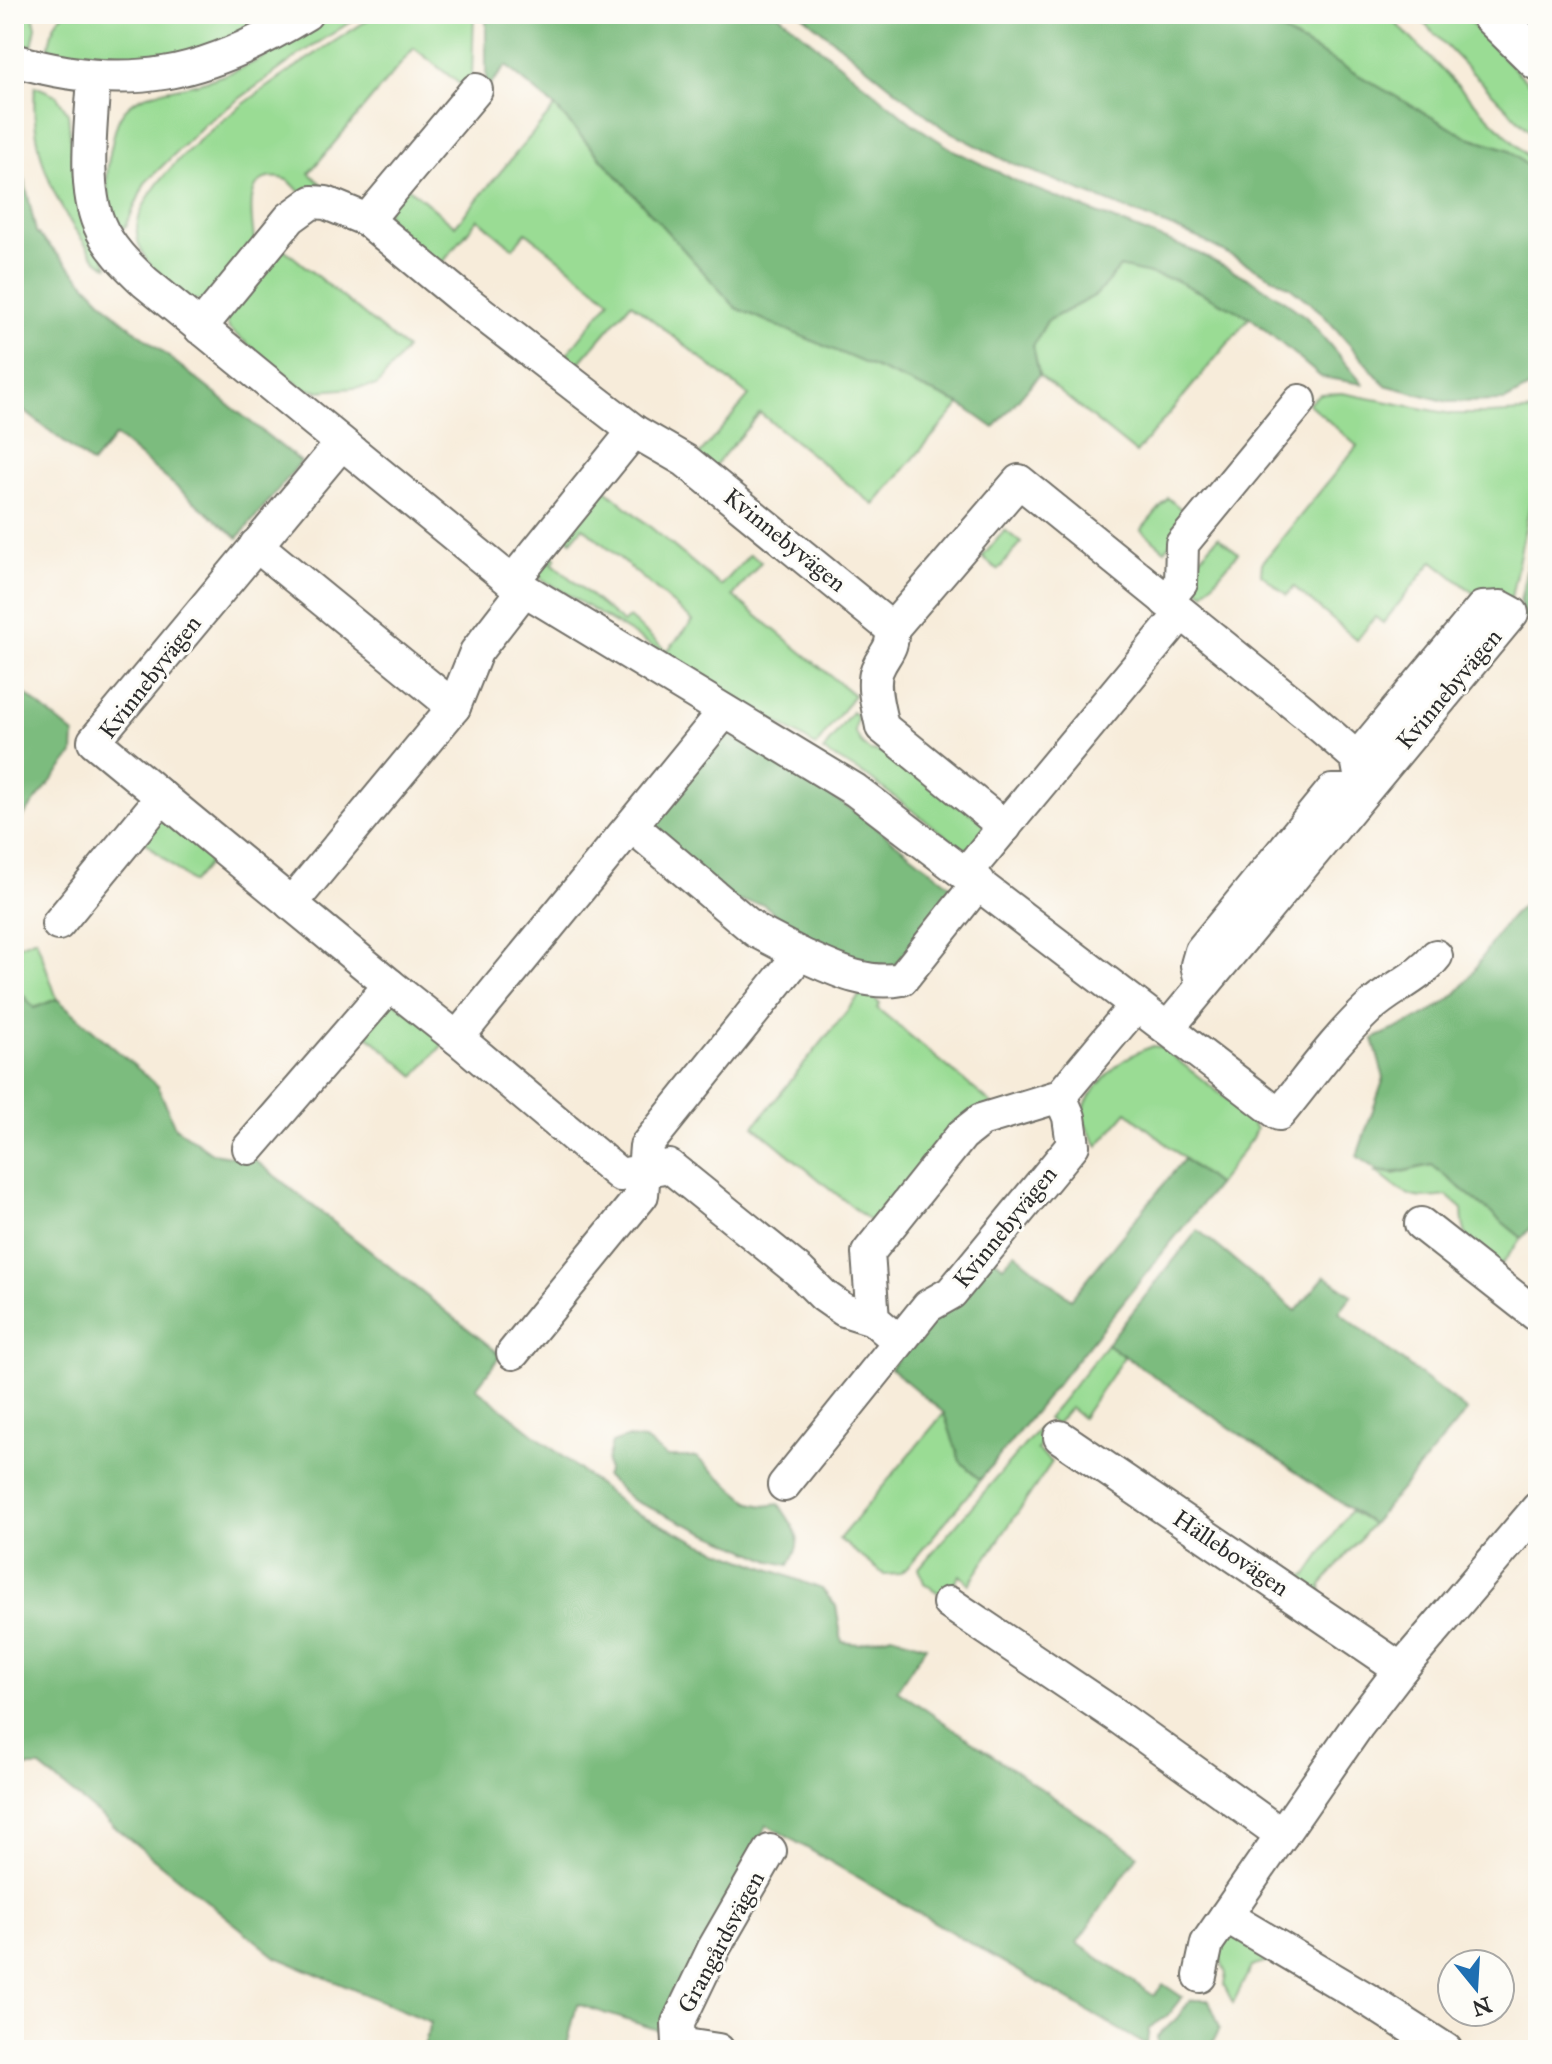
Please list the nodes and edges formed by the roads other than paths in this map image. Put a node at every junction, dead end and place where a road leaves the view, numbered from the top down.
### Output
1 (306, 14) edge
2 (1491, 14) edge
3 (1506, 14) edge
4 (1538, 50) edge
5 (14, 60) edge
6 (1538, 60) edge
7 (94, 76) junction
8 (476, 90) dead end
9 (367, 220) junction
10 (200, 328) junction
11 (1300, 401) dead end
12 (634, 431) junction
13 (341, 444) junction
14 (256, 545) junction
15 (518, 586) junction
16 (1174, 608) junction
17 (892, 629) junction
18 (454, 707) junction
19 (724, 712) junction
20 (1357, 758) junction
21 (1363, 791) junction
22 (162, 797) junction
23 (632, 826) junction
24 (1005, 827) junction
25 (972, 878) junction
26 (291, 904) junction
27 (58, 924) dead end
28 (800, 954) junction
29 (1436, 956) dead end
30 (390, 985) junction
31 (1136, 1005) junction
32 (1168, 1028) junction
33 (457, 1038) junction
34 (1060, 1096) junction
35 (249, 1148) dead end
36 (643, 1169) junction
37 (1421, 1224) dead end
38 (1538, 1316) edge
39 (873, 1319) junction
40 (900, 1341) junction
41 (513, 1353) dead end
42 (1060, 1437) dead end
43 (784, 1485) dead end
44 (1538, 1508) edge
45 (949, 1603) dead end
46 (1401, 1669) junction
47 (1282, 1835) junction
48 (770, 1851) dead end
49 (1226, 1916) junction
50 (1200, 1976) dead end
51 (718, 2050) edge
52 (1446, 2050) edge

1 - 7 street
2 - 6 main road
3 - 4 main road
5 - 7 street
7 - 10 street
8 - 9 street
9 - 10 street, Kvinnebyvägen
9 - 12 street, Kvinnebyvägen
10 - 13 street
11 - 16 street
12 - 15 street
12 - 17 street, Kvinnebyvägen
13 - 14 street, Kvinnebyvägen
13 - 15 street
14 - 18 street
14 - 22 street, Kvinnebyvägen
15 - 18 street
15 - 19 street
16 - 17 street
16 - 20 street
16 - 24 street
17 - 24 street
18 - 26 street
19 - 23 street
19 - 25 street
20 - 21 street
20 - 21 street, Kvinnebyvägen
21 - 32 street, Kvinnebyvägen
22 - 26 street, Kvinnebyvägen
22 - 27 street
23 - 28 street
23 - 33 street
24 - 25 street
25 - 28 street
25 - 31 street
26 - 30 street, Kvinnebyvägen
28 - 36 street
29 - 32 street
30 - 33 street, Kvinnebyvägen
30 - 35 street
31 - 32 street
31 - 34 street
33 - 36 street, Kvinnebyvägen
34 - 39 street
34 - 40 street, Kvinnebyvägen
36 - 39 street, Kvinnebyvägen
36 - 41 street
37 - 38 street
39 - 40 street, Kvinnebyvägen
40 - 43 street, Kvinnebyvägen
42 - 46 street, Hällebovägen
44 - 46 street
45 - 47 street
46 - 47 street
47 - 49 street
48 - 51 street, Grangårdsvägen
49 - 50 street
49 - 52 street

